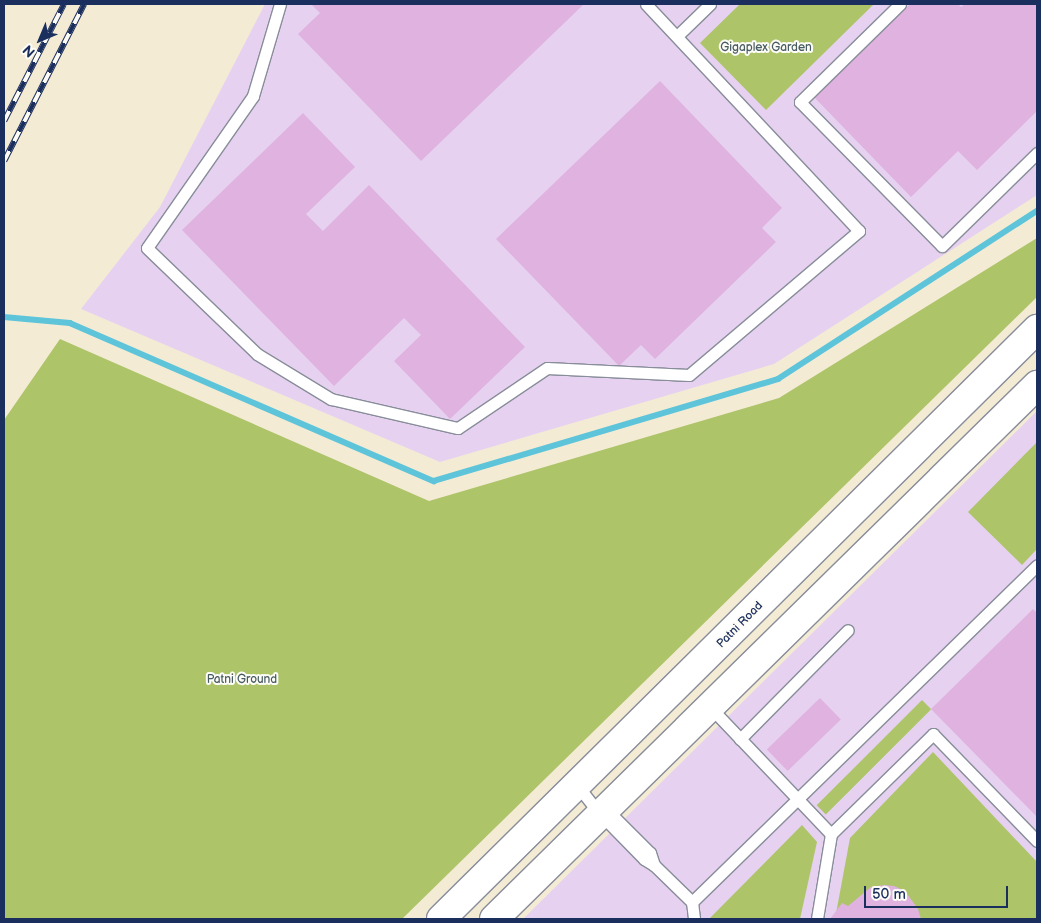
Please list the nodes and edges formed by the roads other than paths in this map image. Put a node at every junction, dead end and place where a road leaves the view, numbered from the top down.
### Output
1 (280, 4) edge
2 (646, 4) edge
3 (710, 4) edge
4 (900, 4) edge
5 (677, 36) junction
6 (1037, 153) edge
7 (1037, 329) edge
8 (1037, 384) edge
9 (1037, 565) edge
10 (848, 630) dead end
11 (710, 707) junction
12 (740, 739) junction
13 (577, 785) junction
14 (798, 799) junction
15 (603, 812) junction
16 (831, 834) junction
17 (1037, 841) edge
18 (692, 902) junction
19 (441, 919) edge
20 (494, 919) edge
21 (694, 919) edge
22 (817, 919) edge

1 - 5 lane
2 - 5 lane
3 - 5 lane
4 - 6 lane
7 - 13 main road, Patni Road
8 - 11 main road
9 - 14 lane
10 - 12 lane
11 - 12 lane
11 - 15 main road
12 - 14 lane
13 - 15 lane
13 - 19 main road, Patni Road
14 - 16 lane
14 - 18 lane
15 - 18 lane
15 - 20 main road
16 - 17 lane
16 - 22 lane
18 - 21 lane

